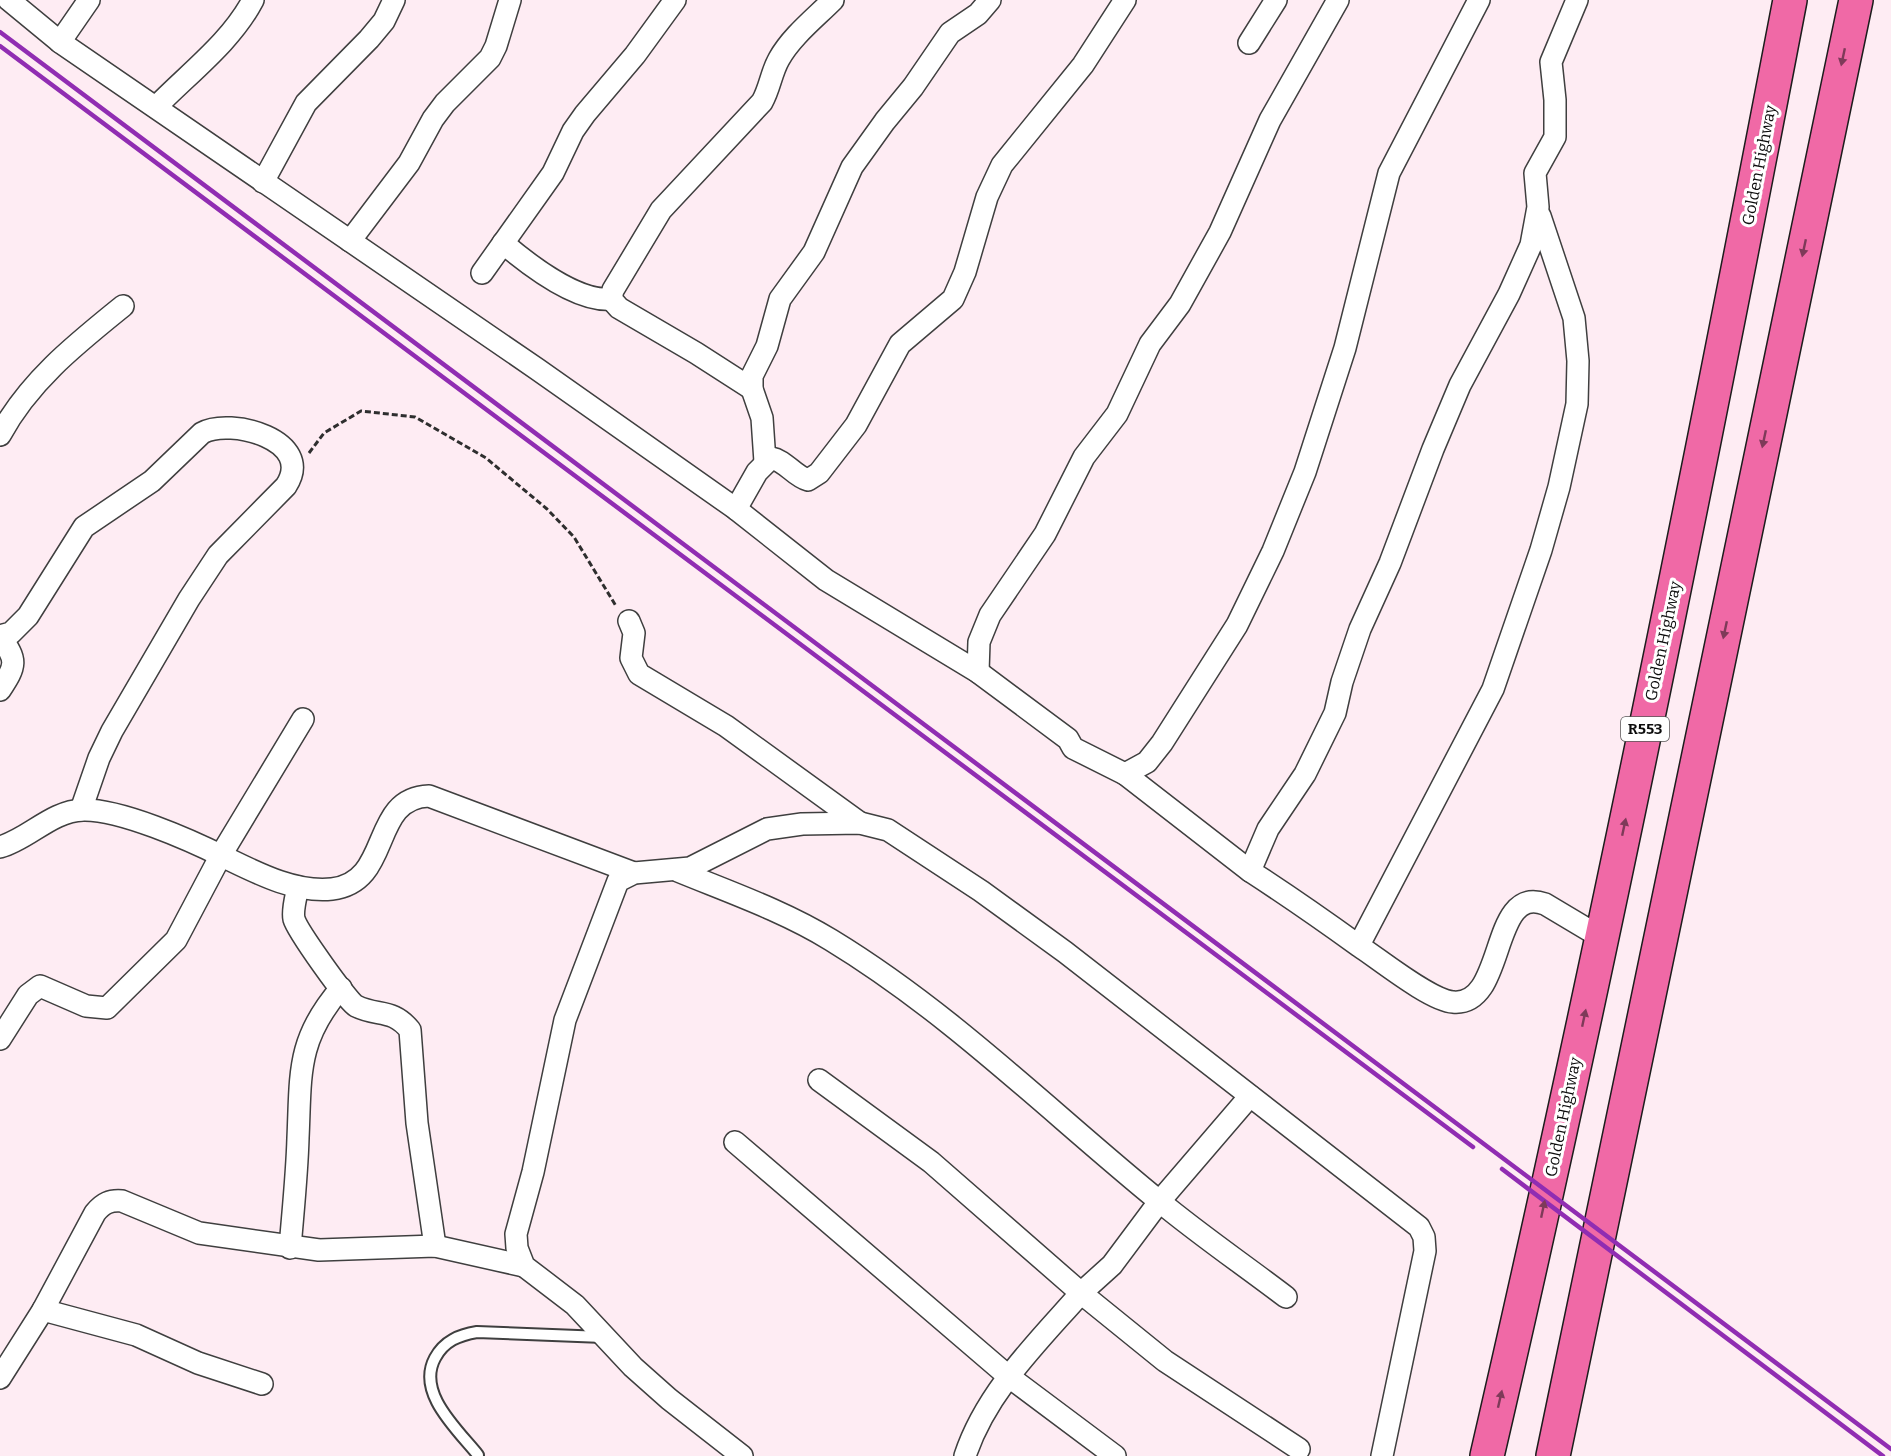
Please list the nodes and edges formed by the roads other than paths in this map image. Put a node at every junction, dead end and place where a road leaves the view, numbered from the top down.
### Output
1 (9, 0) edge
2 (89, 0) edge
3 (253, 0) edge
4 (394, 0) edge
5 (510, 0) edge
6 (675, 0) edge
7 (833, 0) edge
8 (990, 0) edge
9 (1125, 0) edge
10 (1276, 0) edge
11 (1338, 0) edge
12 (1479, 0) edge
13 (1577, 0) edge
14 (1790, 0) edge
15 (1856, 0) edge
16 (60, 42) junction
17 (1250, 43) dead end
18 (156, 107) junction
19 (263, 182) junction
20 (1538, 207) junction
21 (350, 241) junction
22 (503, 243) junction
23 (482, 273) dead end
24 (611, 299) junction
25 (123, 306) dead end
26 (752, 389) junction
27 (0, 435) edge
28 (765, 462) junction
29 (735, 509) junction
30 (629, 621) road end
31 (0, 636) edge
32 (978, 672) junction
33 (0, 690) edge
34 (303, 719) dead end
35 (1125, 774) junction
36 (81, 810) junction
37 (860, 823) junction
38 (0, 847) edge
39 (221, 855) junction
40 (678, 871) junction
41 (1250, 871) junction
42 (634, 873) junction
43 (298, 887) junction
44 (1602, 938) junction
45 (1359, 945) junction
46 (341, 988) junction
47 (0, 1039) edge
48 (819, 1080) dead end
49 (1250, 1096) junction
50 (735, 1142) dead end
51 (1159, 1202) junction
52 (435, 1246) junction
53 (290, 1248) junction
54 (524, 1266) junction
55 (1081, 1293) junction
56 (1286, 1297) dead end
57 (43, 1310) junction
58 (607, 1337) junction
59 (1008, 1376) junction
60 (0, 1378) edge
61 (262, 1384) dead end
62 (1299, 1449) dead end
63 (478, 1455) edge
64 (742, 1456) edge
65 (965, 1456) edge
66 (1115, 1456) edge
67 (1382, 1456) edge
68 (1487, 1456) edge
69 (1553, 1456) edge

1 - 16 street
2 - 16 street
3 - 18 street
4 - 19 street
5 - 21 street
6 - 22 street
7 - 24 street
8 - 26 street
9 - 28 street
10 - 17 street
11 - 32 street
12 - 35 street
13 - 20 street
44 -> 14 main road, Golden Highway / R553
15 -> 69 main road
16 - 18 street
18 - 19 street
19 - 21 street
20 - 41 street
20 - 45 street
21 - 29 street
22 - 23 street
22 - 24 street
24 - 26 street
25 - 27 street
26 - 28 street
28 - 29 street
29 - 32 street
30 - 37 street
31 - 33 street
31 - 36 street
32 - 35 street
34 - 39 street
35 - 41 street
36 - 38 street
36 - 39 street
37 - 40 street
37 - 49 street
39 - 43 street
39 - 47 street
40 - 42 street
40 - 51 street
41 - 45 street
42 - 43 street
42 - 54 street
43 - 46 street
44 - 45 street
68 -> 44 main road, Golden Highway / R553
46 - 52 street
46 - 53 street
48 - 55 street
49 - 51 street
49 - 67 street
50 - 59 street
51 - 55 street
51 - 56 street
52 - 53 street
52 - 54 street
53 - 57 street
54 - 58 street
55 - 59 street
55 - 62 street
57 - 60 street
57 - 61 street
58 - 63 lane
58 - 64 street
59 - 65 street
59 - 66 street

